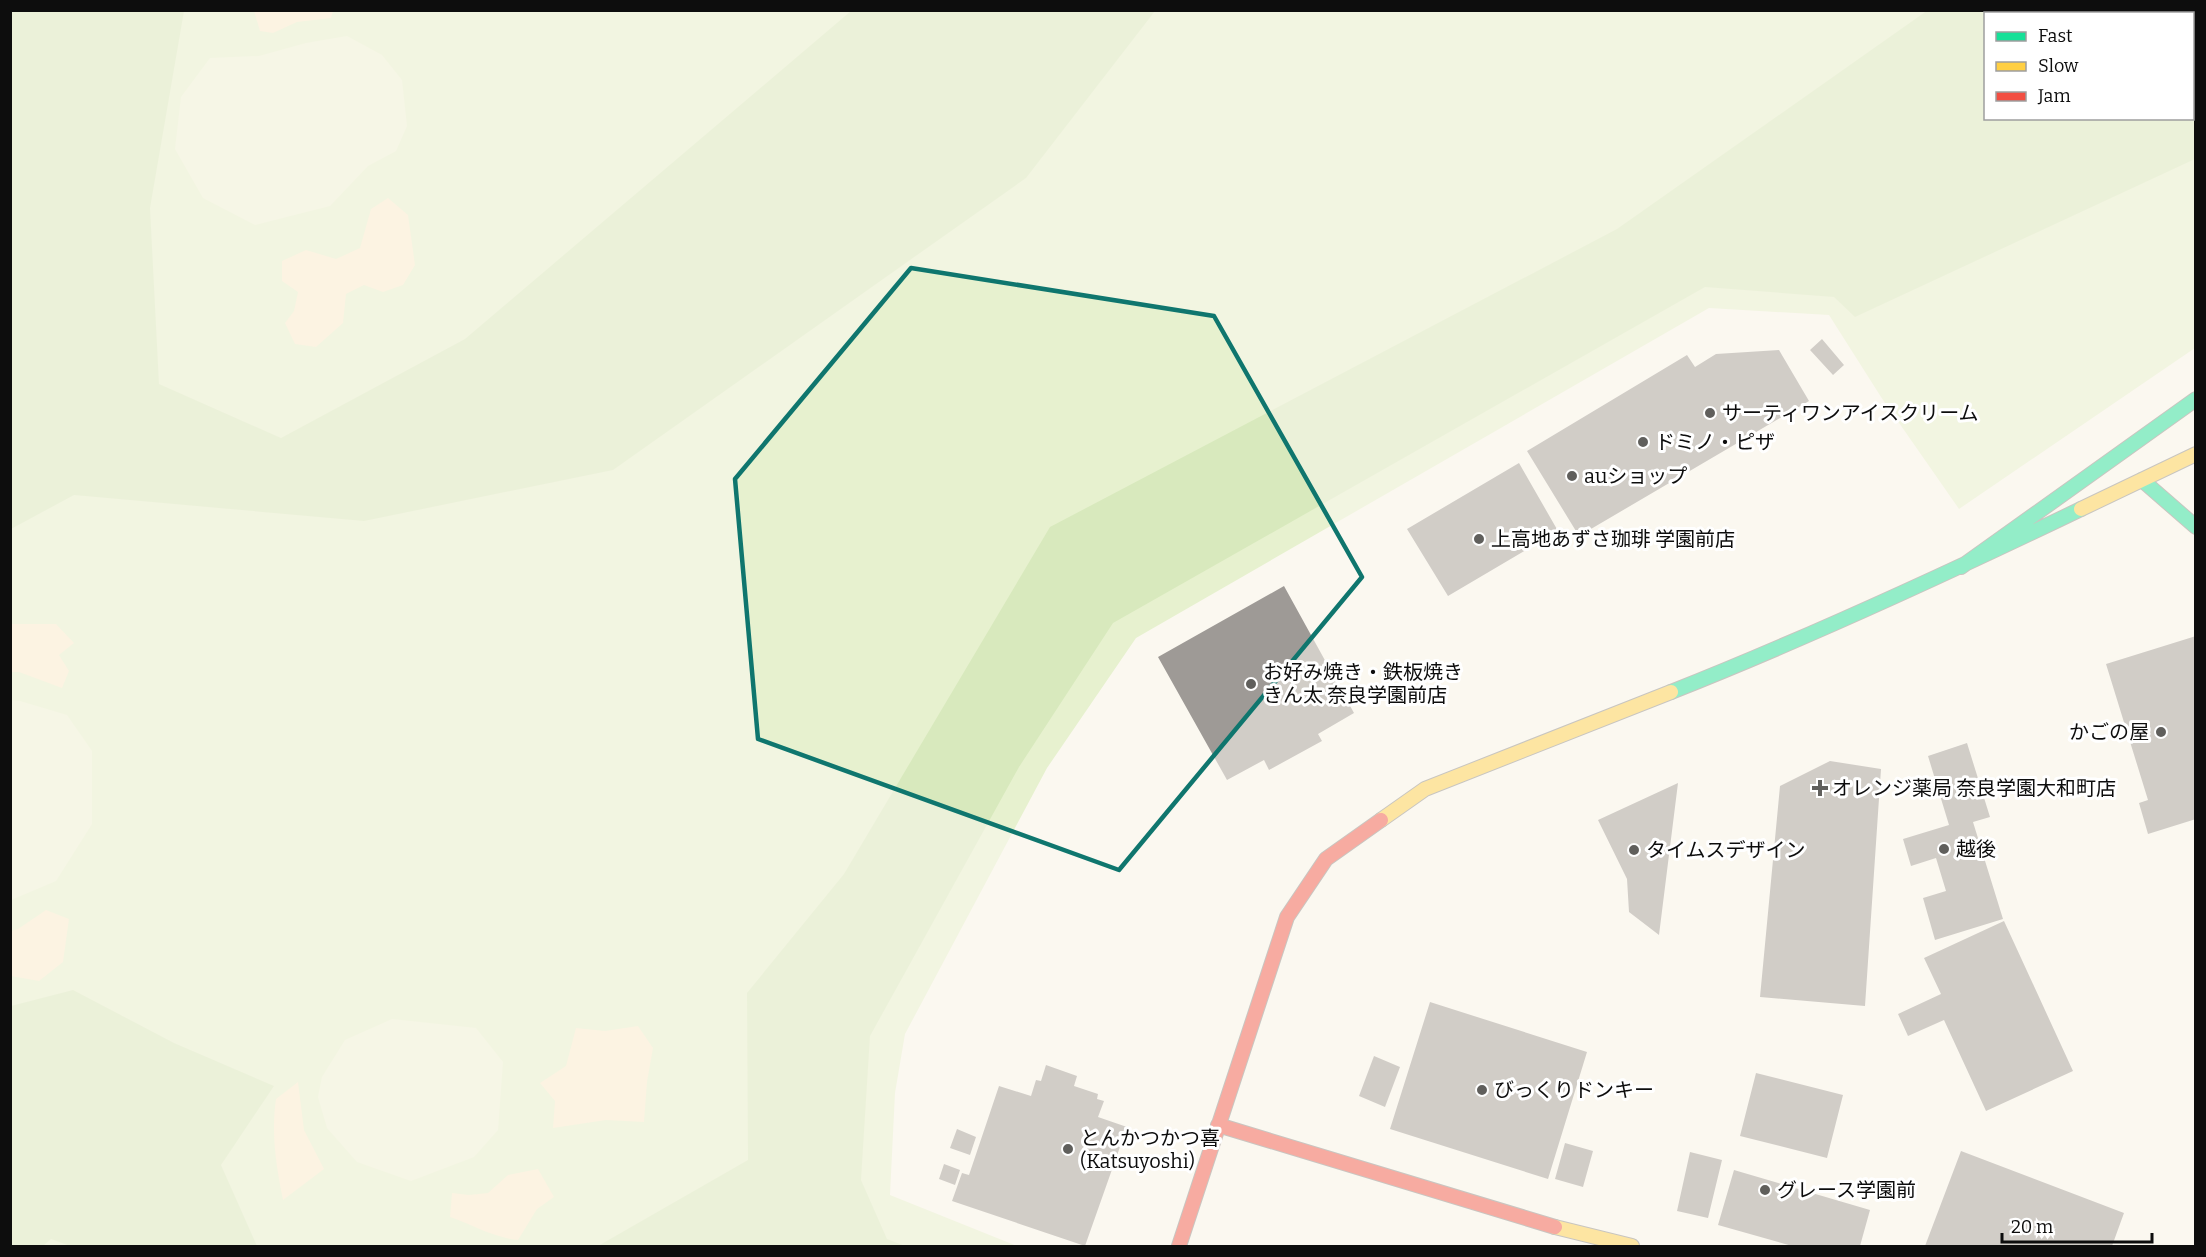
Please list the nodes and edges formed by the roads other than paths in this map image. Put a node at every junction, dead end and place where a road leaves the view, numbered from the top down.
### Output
1 (2196, 399) edge
2 (2196, 454) edge
3 (2142, 480) junction
4 (2196, 527) edge
5 (1961, 567) junction
6 (1218, 1125) junction
7 (1179, 1246) edge
8 (1632, 1246) edge

1 - 5 street
2 - 3 street
3 - 4 street
3 - 5 street
5 - 6 street
6 - 7 street
6 - 8 street

